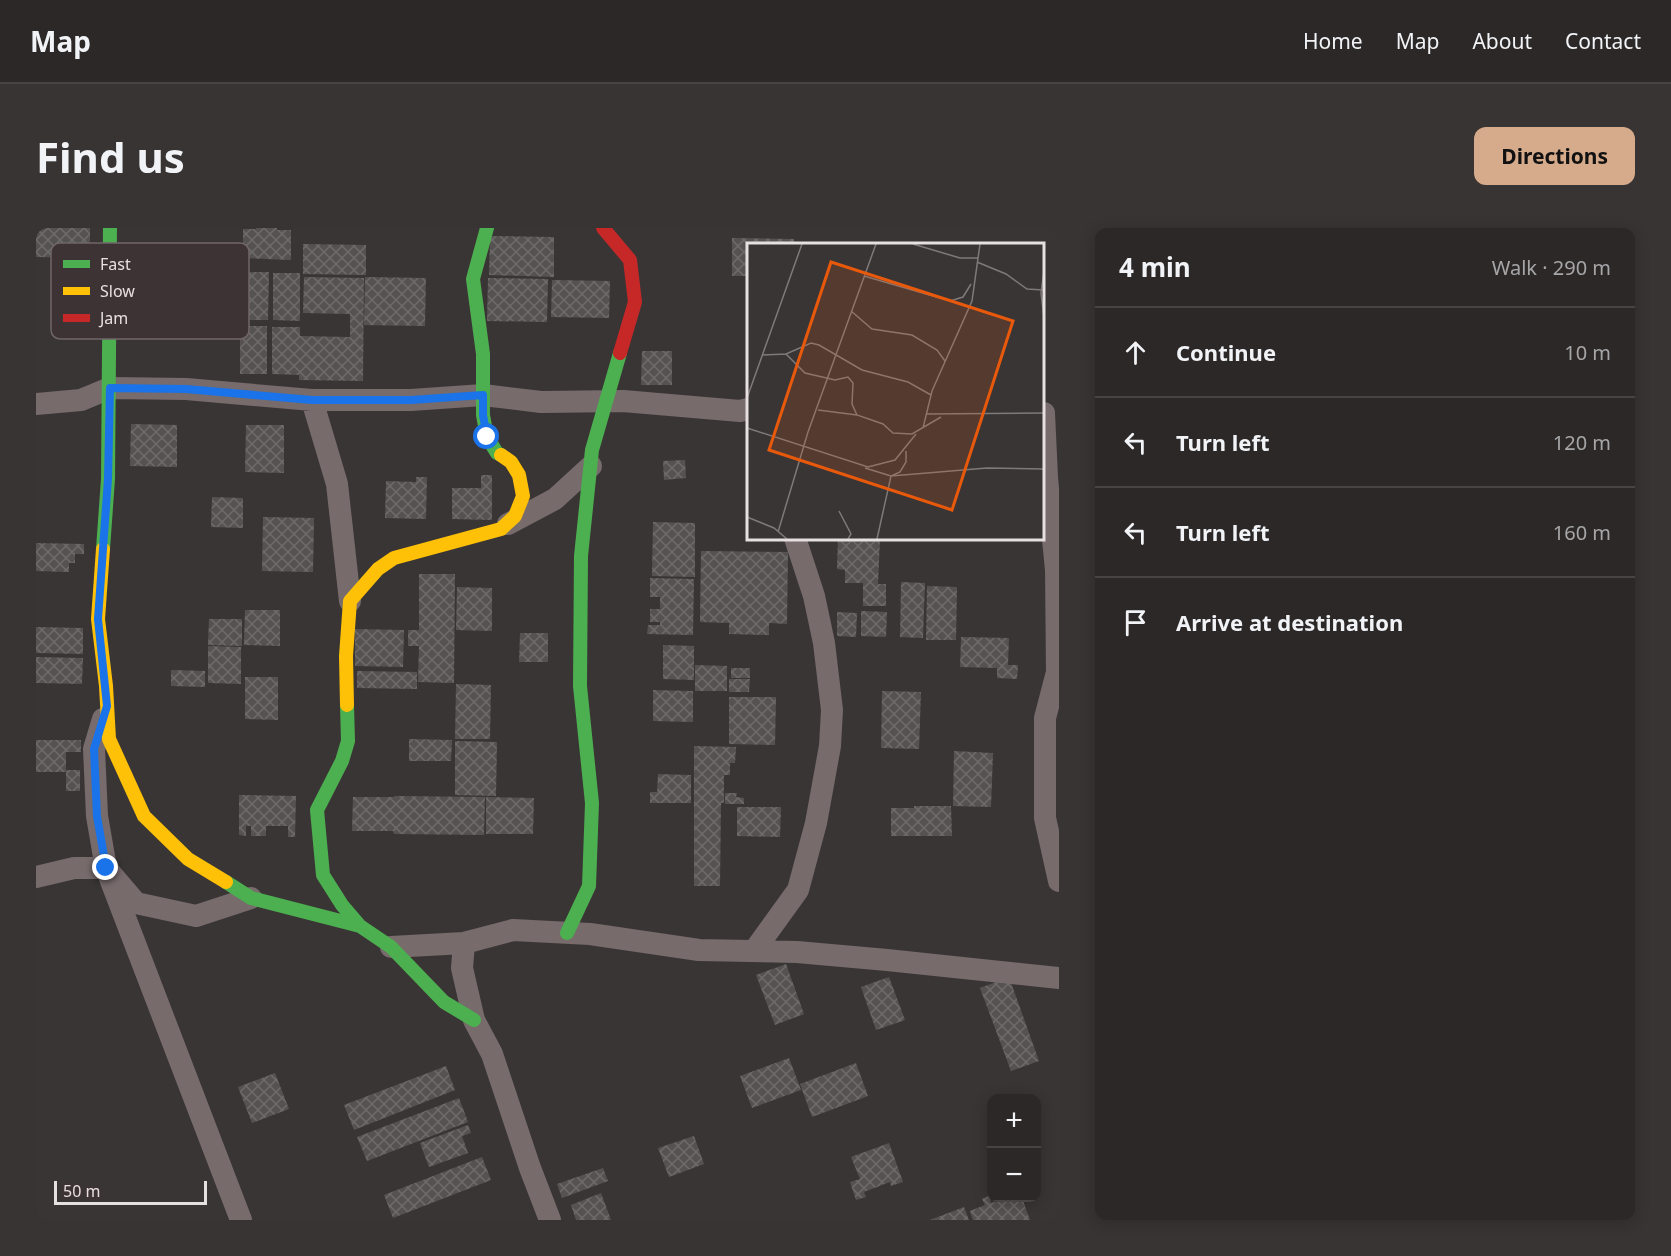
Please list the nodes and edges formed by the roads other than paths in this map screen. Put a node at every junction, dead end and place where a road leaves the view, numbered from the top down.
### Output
1 (487, 228) edge
2 (603, 228) edge
3 (110, 339) edge
4 (110, 388) junction
5 (483, 395) junction
6 (312, 400) junction
7 (607, 402) junction
8 (36, 404) edge
9 (747, 409) edge
10 (1048, 413) edge
11 (591, 466) junction
12 (504, 526) junction
13 (796, 540) edge
14 (350, 602) junction
15 (107, 706) junction
16 (106, 868) junction
17 (36, 877) edge
18 (1059, 881) edge
19 (251, 898) junction
20 (360, 926) junction
21 (567, 933) junction
22 (464, 944) junction
23 (391, 947) junction
24 (754, 951) junction
25 (1059, 978) edge
26 (474, 1020) junction
27 (241, 1220) edge
28 (550, 1220) edge

1 - 5 street
2 - 7 street
3 - 4 street
4 - 6 street
4 - 8 street
4 - 15 street
5 - 6 street
5 - 7 street
5 - 12 street
6 - 14 street
7 - 9 street
7 - 11 street
10 - 18 street
11 - 12 street
11 - 21 street
12 - 14 street
13 - 24 street
14 - 20 street
15 - 16 street
15 - 19 street
16 - 17 street
16 - 19 street
16 - 27 street
19 - 20 street
20 - 23 street
21 - 22 street
21 - 24 street
22 - 23 street
22 - 26 street
23 - 26 street
24 - 25 street
26 - 28 street

